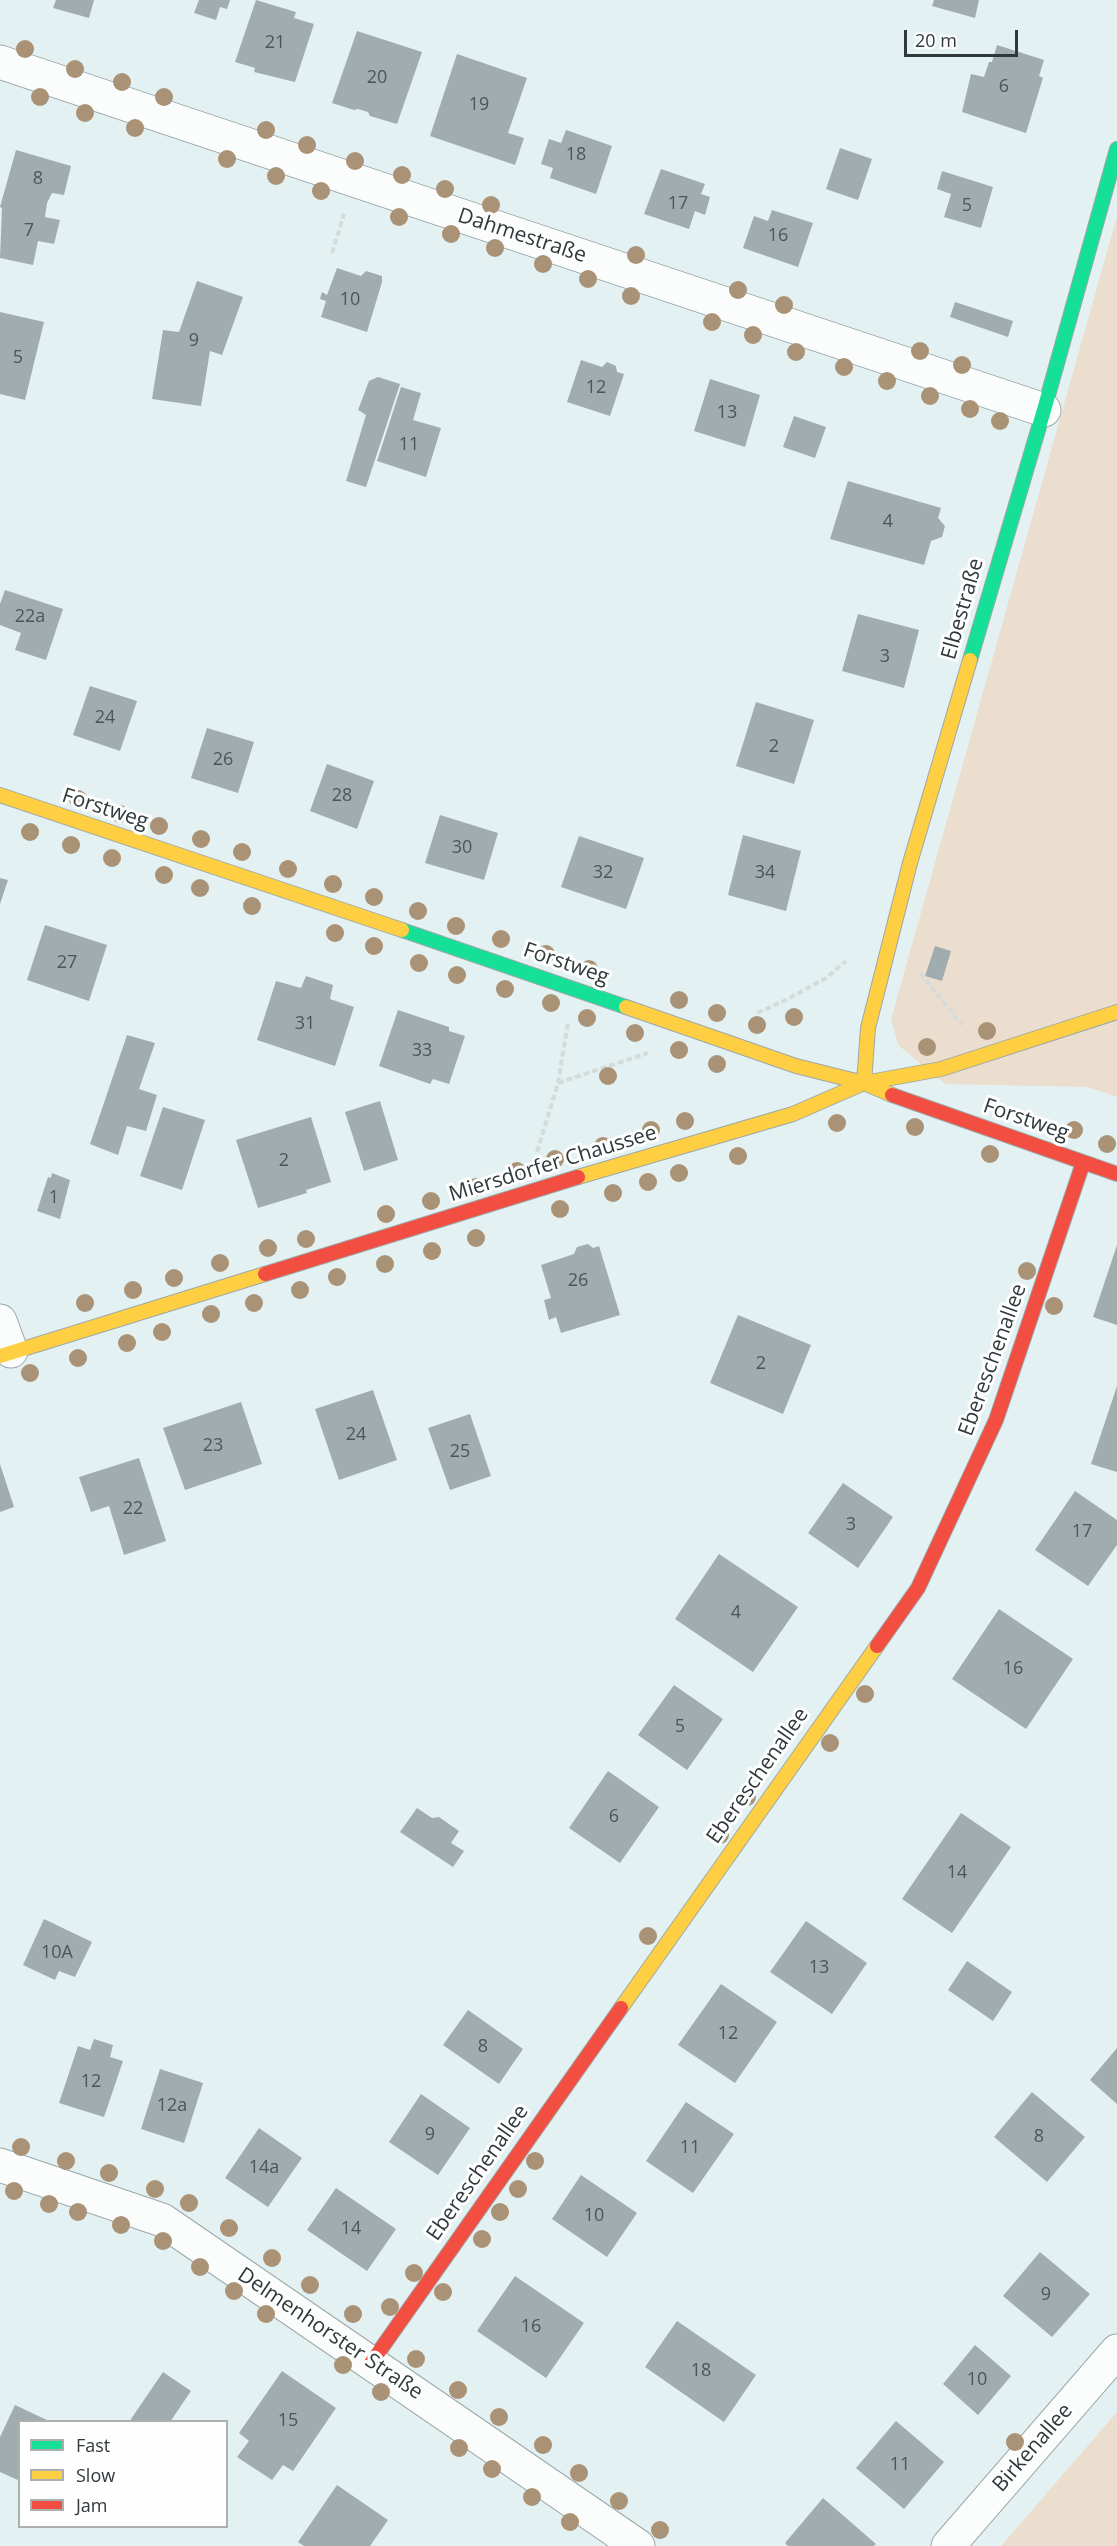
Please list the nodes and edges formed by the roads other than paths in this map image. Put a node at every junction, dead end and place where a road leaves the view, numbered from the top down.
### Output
1 (0, 62) edge
2 (1117, 148) edge
3 (1044, 410) junction
4 (0, 795) edge
5 (1117, 1012) edge
6 (864, 1083) junction
7 (1083, 1163) junction
8 (1117, 1174) edge
9 (0, 1321) edge
10 (6, 1354) edge
11 (0, 2165) edge
12 (1117, 2351) edge
13 (371, 2363) junction
14 (638, 2546) edge
15 (948, 2546) edge

1 - 3 street, Dahmestraße
2 - 3 street, Elbestraße
3 - 6 street, Elbestraße
4 - 6 street, Forstweg
5 - 6 street, Miersdorfer Chaussee
6 - 7 street, Forstweg
6 - 10 street, Miersdorfer Chaussee
7 - 8 street, Forstweg
7 - 13 street, Ebereschenallee
9 - 10 street
11 - 13 street, Delmenhorster Straße
12 - 15 street, Birkenallee
13 - 14 street, Delmenhorster Straße

